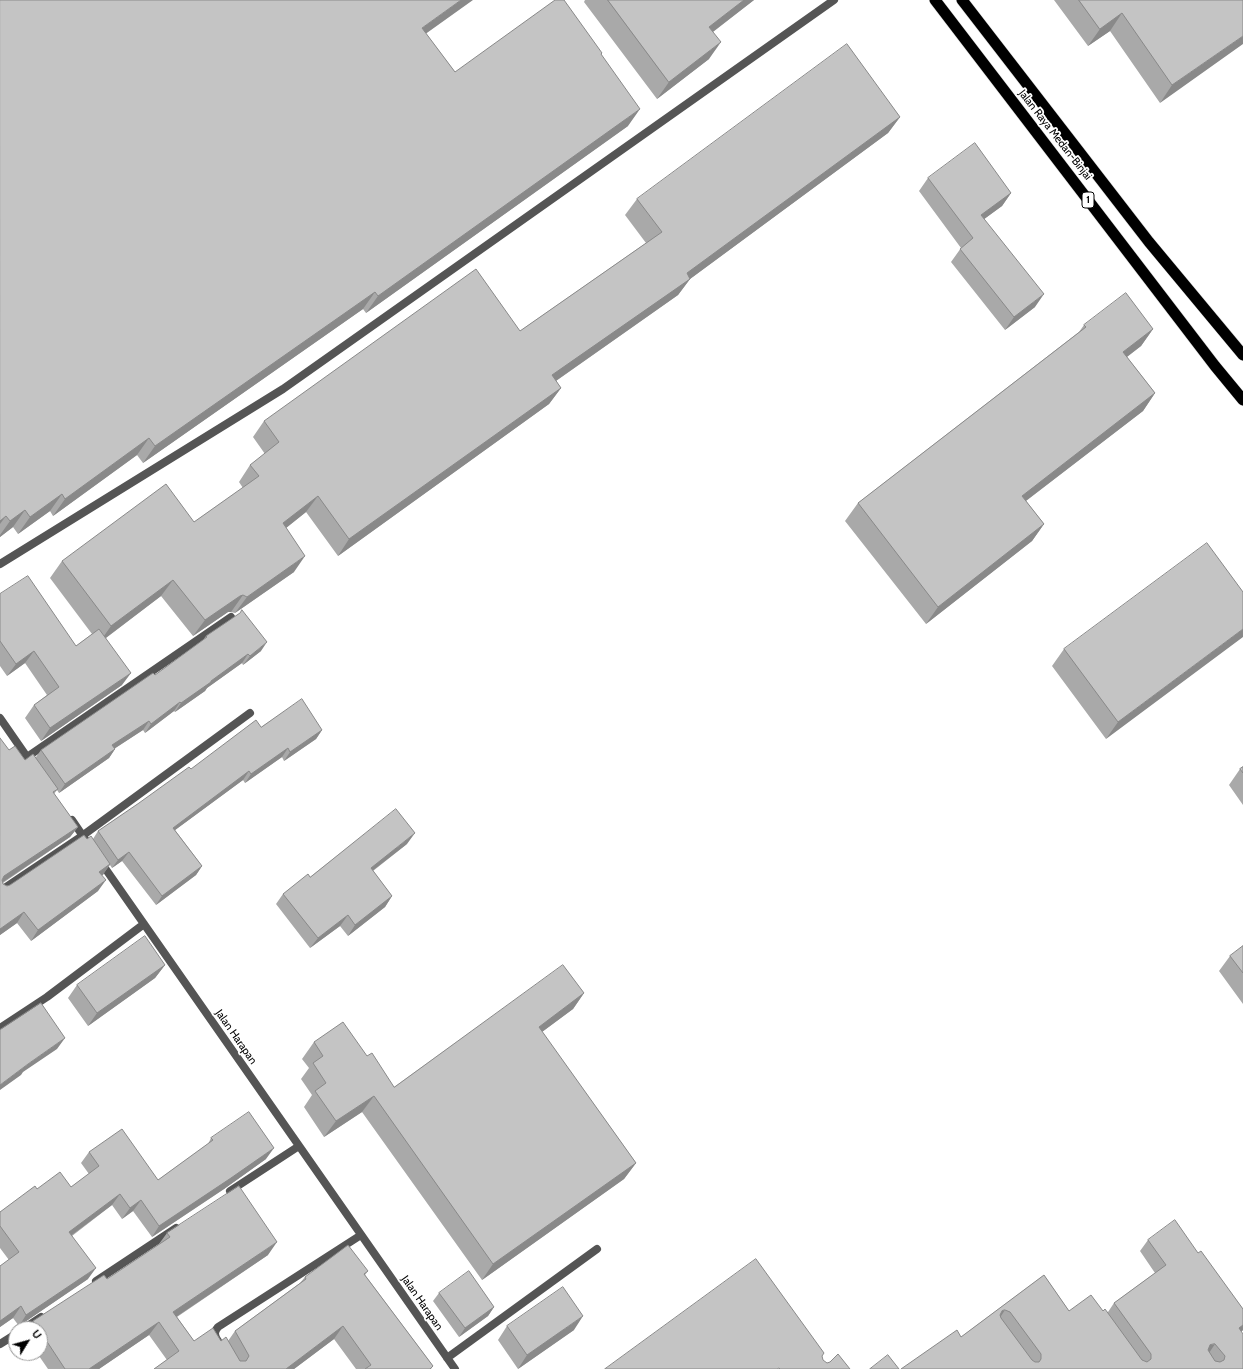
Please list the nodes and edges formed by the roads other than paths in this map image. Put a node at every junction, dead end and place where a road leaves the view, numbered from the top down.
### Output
1 (834, 0) edge
2 (935, 0) edge
3 (962, 0) edge
4 (1243, 355) edge
5 (1243, 400) edge
6 (0, 564) edge
7 (231, 617) edge
8 (250, 713) dead end
9 (0, 718) edge
10 (27, 757) junction
11 (40, 776) edge
12 (66, 813) edge
13 (82, 836) junction
14 (0, 891) edge
15 (144, 924) junction
16 (0, 1028) edge
17 (299, 1146) junction
18 (220, 1198) edge
19 (181, 1224) edge
20 (361, 1235) junction
21 (597, 1248) dead end
22 (89, 1285) edge
23 (50, 1312) edge
24 (36, 1321) edge
25 (223, 1349) edge
26 (447, 1358) junction
27 (455, 1369) edge

1 - 6 street
2 - 5 highway, Jalan Raya Medan-Binjai / 1
3 - 4 highway, Jalan Raya Medan-Binjai / 1
7 - 10 street
8 - 13 street
9 - 10 street
10 - 11 street
12 - 13 street, Jalan Harapan
13 - 14 street
13 - 15 street, Jalan Harapan
15 - 16 street
15 - 17 street, Jalan Harapan
17 - 18 street
17 - 20 street, Jalan Harapan
19 - 22 street
20 - 25 street
20 - 26 street, Jalan Harapan
21 - 26 street
23 - 24 street
26 - 27 street, Jalan Harapan

